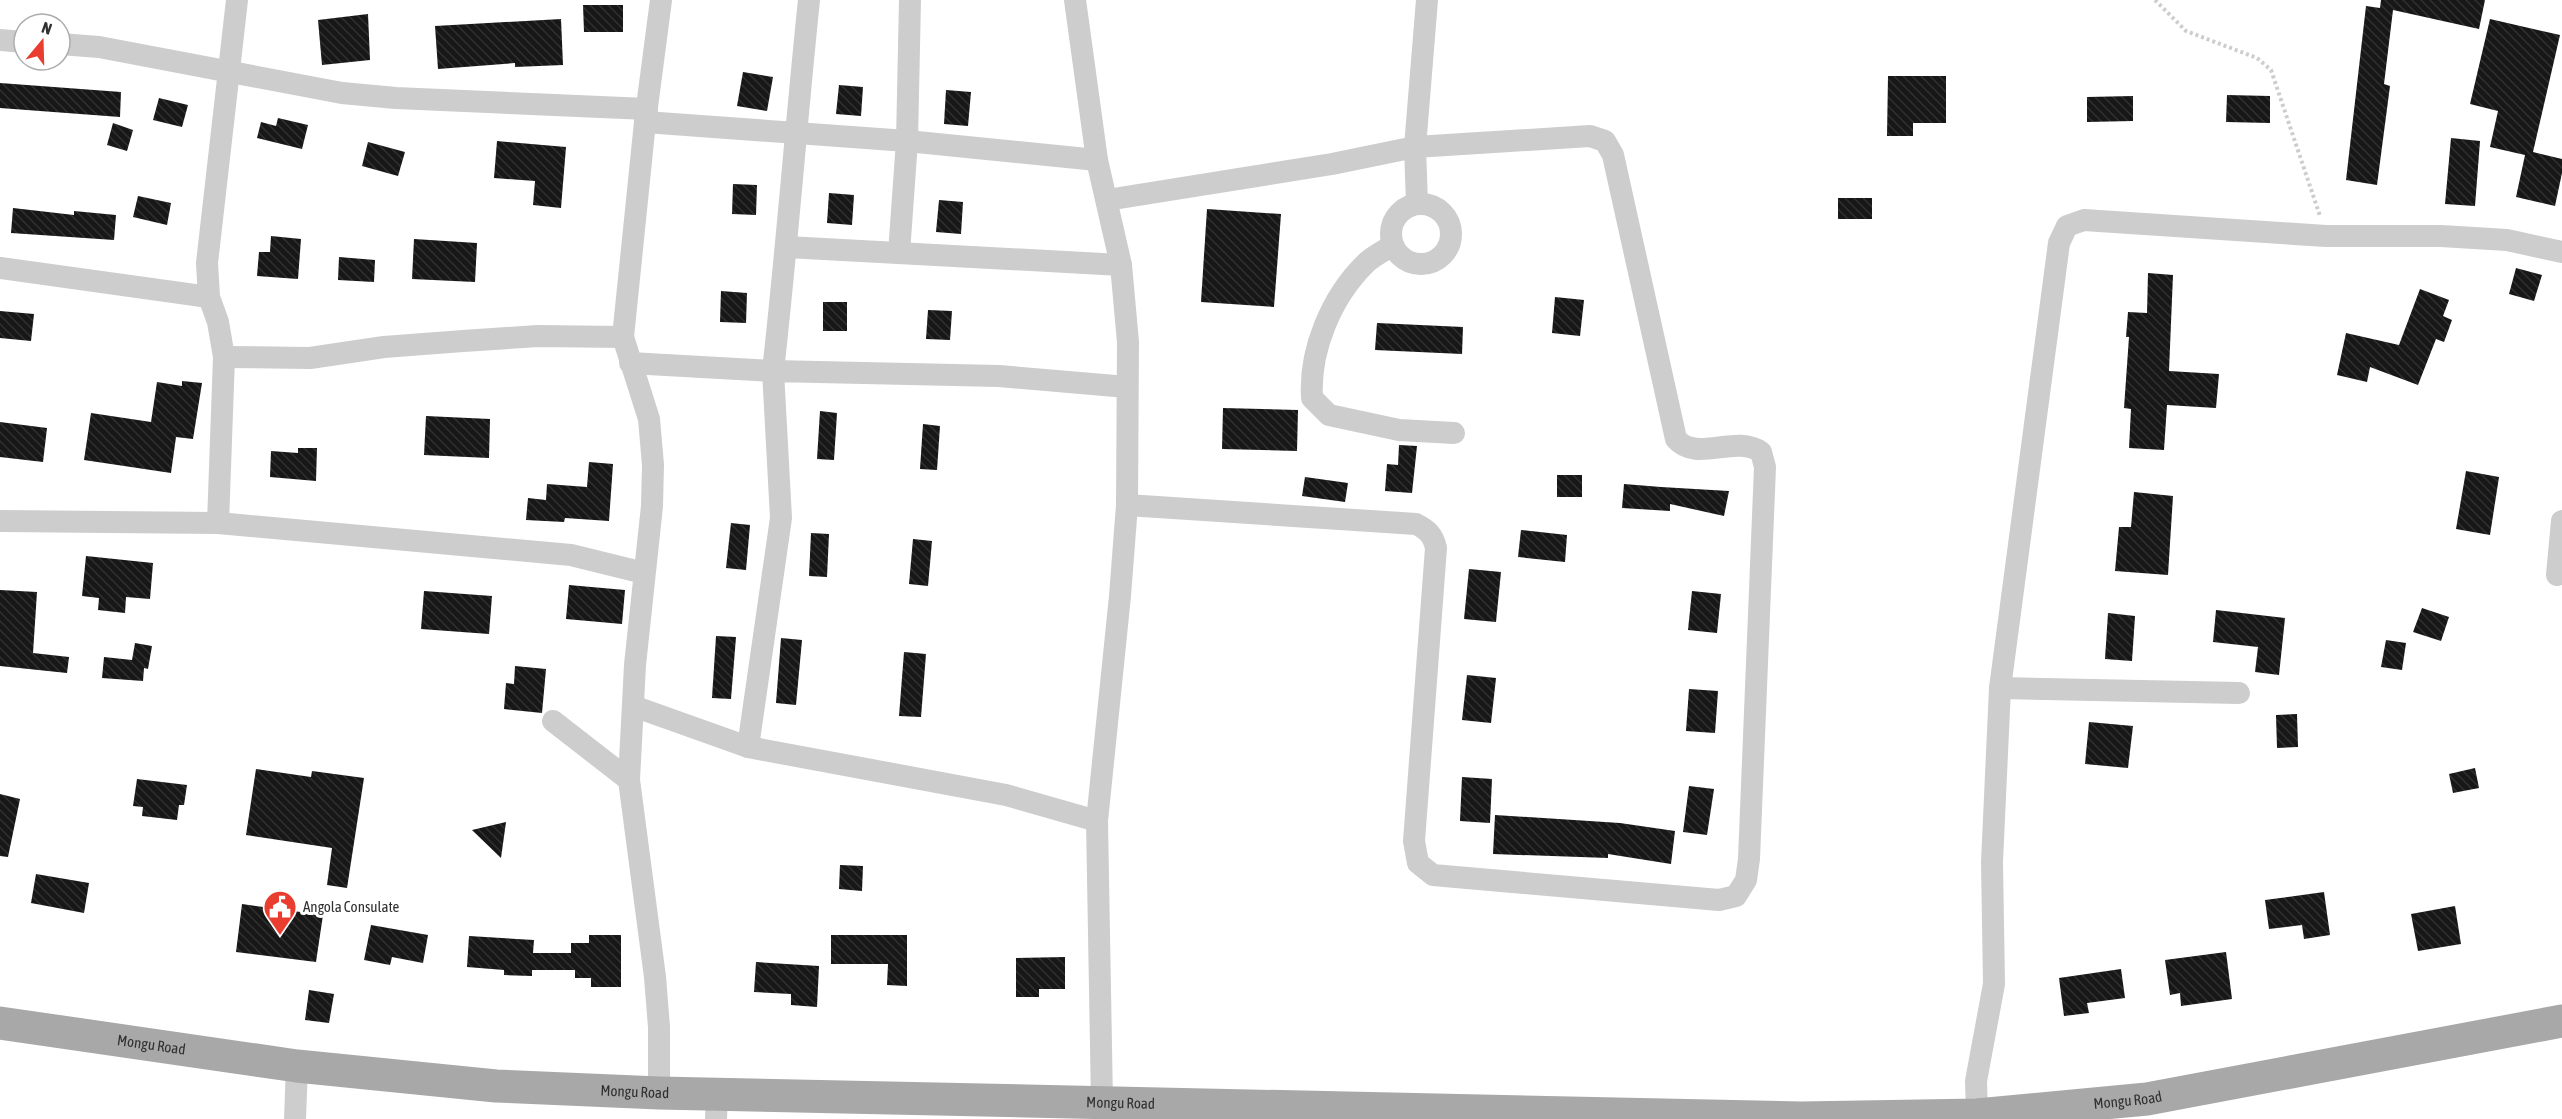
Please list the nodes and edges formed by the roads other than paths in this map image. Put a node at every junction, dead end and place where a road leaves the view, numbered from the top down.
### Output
1 (237, 0) edge
2 (661, 0) edge
3 (809, 0) edge
4 (910, 0) edge
5 (1075, 0) edge
6 (1427, 0) edge
7 (72, 45) edge
8 (229, 71) junction
9 (646, 116) junction
10 (795, 134) junction
11 (907, 141) junction
12 (1415, 147) junction
13 (1097, 160) junction
14 (1107, 200) junction
15 (1417, 204) junction
16 (1392, 245) junction
17 (787, 247) junction
18 (2562, 252) edge
19 (899, 253) junction
20 (1121, 265) junction
21 (0, 268) edge
22 (209, 297) junction
23 (623, 336) junction
24 (224, 357) junction
25 (630, 363) junction
26 (773, 371) junction
27 (1127, 387) junction
28 (1454, 433) dead end
29 (1127, 505) junction
30 (0, 521) edge
31 (2562, 521) edge
32 (218, 523) junction
33 (644, 573) junction
34 (2557, 575) dead end
35 (2000, 687) junction
36 (2239, 693) dead end
37 (633, 706) junction
38 (553, 721) dead end
39 (748, 747) junction
40 (629, 780) junction
41 (1096, 821) junction
42 (2562, 1021) edge
43 (0, 1023) edge
44 (297, 1066) junction
45 (659, 1093) junction
46 (1102, 1102) junction
47 (716, 1107) edge
48 (1143, 1112) edge
49 (1977, 1115) junction
50 (295, 1119) edge

1 - 8 street
2 - 9 street
3 - 10 street
4 - 11 street
5 - 13 street
6 - 12 street
7 - 8 street
8 - 9 street
8 - 22 street
9 - 10 street
9 - 23 street
10 - 11 street
10 - 17 street
11 - 13 street
11 - 19 street
12 - 14 street
12 - 15 street
12 - 29 street
13 - 14 street
14 - 20 street
15 - 16 street
15 - 16 street
16 - 28 street
17 - 19 street
17 - 26 street
18 - 35 street
19 - 20 street
20 - 27 street
21 - 22 street
22 - 24 street
23 - 24 street
23 - 25 street
24 - 32 street
25 - 26 street
25 - 33 street
26 - 27 street
26 - 39 street
27 - 29 street
29 - 41 street
30 - 32 street
31 - 34 street
32 - 33 street
33 - 37 street
35 - 36 street
35 - 49 street
37 - 39 street
37 - 40 street
38 - 40 street
39 - 41 street
40 - 45 street
41 - 46 street
42 - 49 main road, Mongu Road
43 - 44 main road, Mongu Road
44 - 45 main road, Mongu Road
44 - 50 street
45 - 47 main road, Mongu Road
46 - 47 main road, Mongu Road
46 - 48 main road, Mongu Road
48 - 49 main road, Mongu Road

